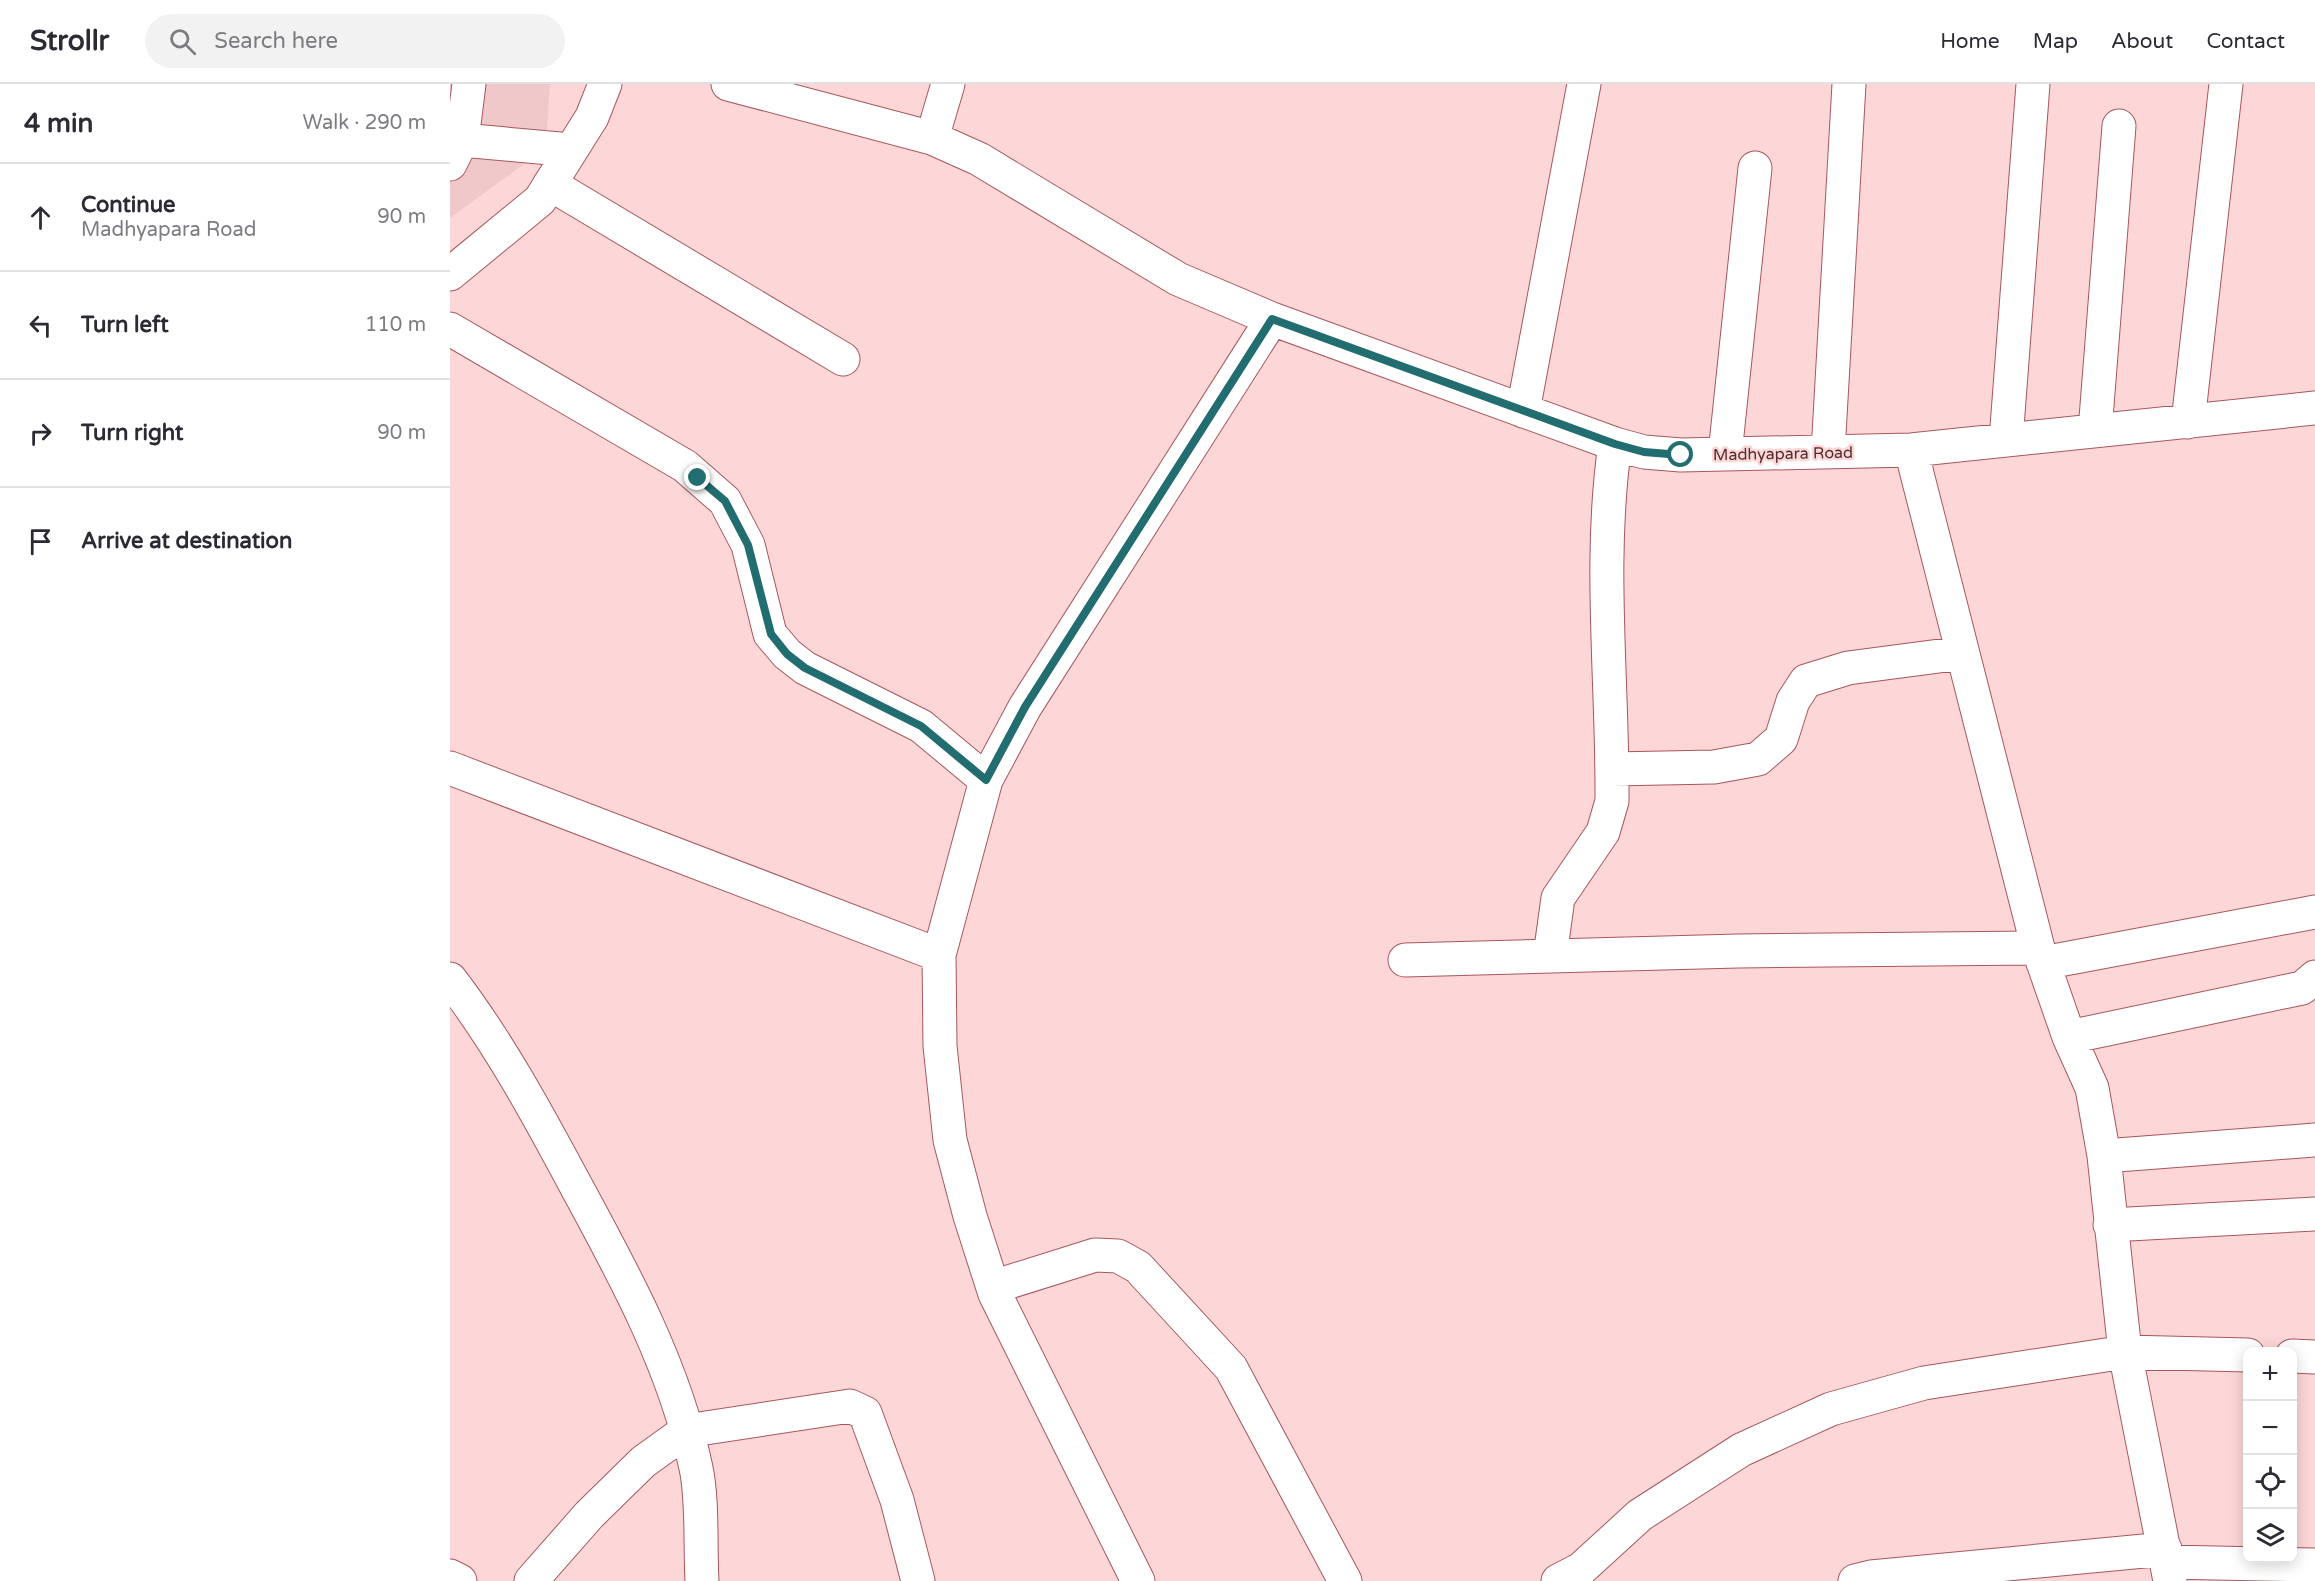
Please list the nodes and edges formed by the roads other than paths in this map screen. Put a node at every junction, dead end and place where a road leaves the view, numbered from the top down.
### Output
1 (469, 84) edge
2 (605, 84) edge
3 (728, 84) edge
4 (948, 84) edge
5 (1584, 84) edge
6 (1850, 84) edge
7 (2033, 84) edge
8 (2226, 84) edge
9 (2119, 126) dead end
10 (932, 138) junction
11 (571, 150) junction
12 (456, 152) edge
13 (1755, 168) dead end
14 (550, 184) junction
15 (450, 274) edge
16 (1272, 319) junction
17 (450, 329) edge
18 (843, 360) dead end
19 (2315, 408) edge
20 (1523, 411) junction
21 (2188, 422) junction
22 (2095, 431) junction
23 (2006, 440) junction
24 (1615, 444) junction
25 (1911, 450) junction
26 (1828, 452) junction
27 (1725, 454) junction
28 (1962, 653) junction
29 (450, 768) edge
30 (1612, 769) junction
31 (986, 780) junction
32 (2314, 919) edge
33 (939, 955) junction
34 (1550, 956) junction
35 (2040, 956) junction
36 (1405, 960) dead end
37 (2315, 977) edge
38 (450, 979) edge
39 (2069, 1037) junction
40 (2315, 1140) edge
41 (2104, 1156) junction
42 (2315, 1214) edge
43 (2110, 1225) junction
44 (993, 1287) junction
45 (2125, 1352) junction
46 (2243, 1355) edge
47 (2297, 1356) edge
48 (2315, 1357) edge
49 (686, 1431) junction
50 (2167, 1564) edge
51 (2315, 1565) edge
52 (450, 1576) edge
53 (460, 1581) edge
54 (531, 1581) edge
55 (702, 1581) edge
56 (918, 1581) edge
57 (1138, 1581) edge
58 (1345, 1581) edge
59 (1557, 1581) edge
60 (1855, 1581) edge

1 - 12 street
2 - 11 street
3 - 10 street, Madhyapara Road
4 - 10 street
5 - 20 street
6 - 26 street
7 - 23 street
8 - 21 street
9 - 22 street
10 - 16 street, Madhyapara Road
11 - 12 street
11 - 14 street
13 - 27 street
14 - 15 street
14 - 18 street
16 - 20 street, Madhyapara Road
16 - 31 street
17 - 31 street
19 - 21 street, Madhyapara Road
20 - 24 street, Madhyapara Road
21 - 22 street, Madhyapara Road
22 - 23 street, Madhyapara Road
23 - 25 street, Madhyapara Road
24 - 27 street, Madhyapara Road
24 - 30 street
25 - 26 street, Madhyapara Road
25 - 28 street
26 - 27 street, Madhyapara Road
28 - 30 street
28 - 35 street
29 - 33 street
30 - 34 street
31 - 33 street
32 - 35 street
33 - 44 street
34 - 35 street
34 - 36 street
35 - 39 street
37 - 39 street
38 - 49 street
39 - 41 street
40 - 41 street
41 - 43 street
42 - 43 street
43 - 45 street
44 - 57 street
44 - 58 street
45 - 46 street
45 - 50 street
45 - 59 street
47 - 48 street
49 - 54 street
49 - 55 street
49 - 56 street
50 - 51 street
50 - 60 street
52 - 53 street

